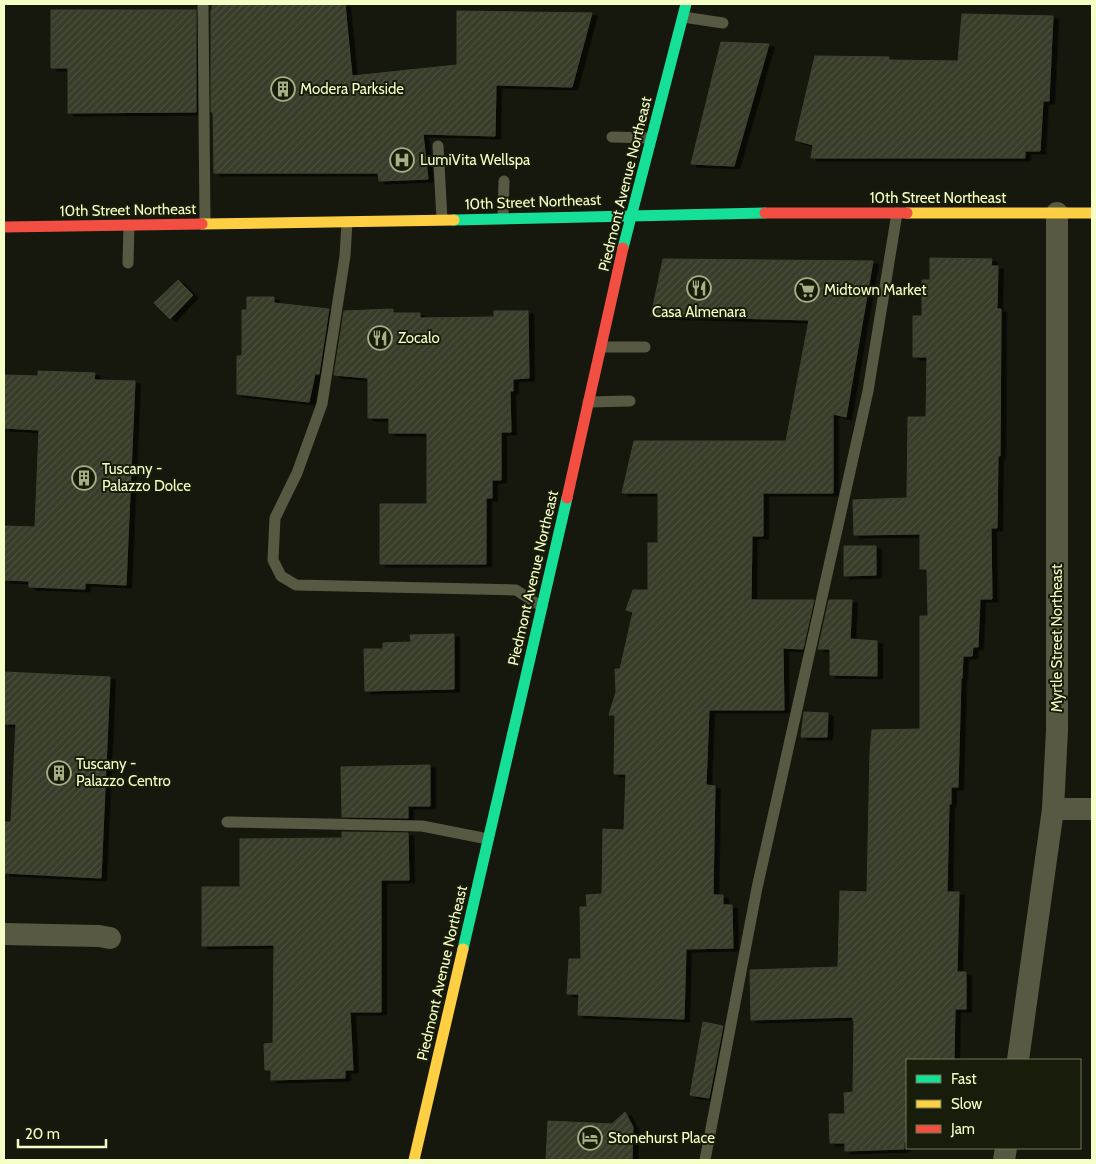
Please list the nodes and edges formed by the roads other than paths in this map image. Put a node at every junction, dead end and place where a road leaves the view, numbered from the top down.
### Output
1 (203, 4) edge
2 (686, 4) edge
3 (683, 17) junction
4 (723, 24) dead end
5 (612, 137) dead end
6 (651, 138) junction
7 (438, 146) dead end
8 (504, 181) dead end
9 (897, 213) junction
10 (1057, 213) junction
11 (1092, 213) edge
12 (631, 214) junction
13 (503, 218) junction
14 (442, 219) junction
15 (347, 222) junction
16 (205, 224) junction
17 (129, 225) junction
18 (4, 227) edge
19 (128, 263) dead end
20 (602, 347) junction
21 (645, 348) dead end
22 (630, 401) dead end
23 (588, 402) junction
24 (543, 608) junction
25 (1053, 809) junction
26 (1092, 809) edge
27 (227, 822) dead end
28 (488, 839) junction
29 (4, 934) edge
30 (110, 938) dead end
31 (1018, 1059) edge
32 (414, 1160) edge
33 (705, 1160) edge

1 - 16 lane
2 - 3 main road, Piedmont Avenue Northeast
3 - 4 lane
3 - 6 main road, Piedmont Avenue Northeast
5 - 6 lane
6 - 12 main road, Piedmont Avenue Northeast
7 - 14 lane
8 - 13 lane
9 - 10 main road, 10th Street Northeast
9 - 12 main road, 10th Street Northeast
9 - 33 lane
10 - 11 main road, 10th Street Northeast
10 - 25 street, Myrtle Street Northeast
12 - 13 main road, 10th Street Northeast
12 - 20 main road, Piedmont Avenue Northeast
13 - 14 main road, 10th Street Northeast
14 - 15 main road, 10th Street Northeast
15 - 16 main road, 10th Street Northeast
15 - 24 lane
16 - 17 main road, 10th Street Northeast
17 - 18 main road, 10th Street Northeast
17 - 19 lane
20 - 21 lane
20 - 23 main road, Piedmont Avenue Northeast
22 - 23 lane
23 - 24 main road, Piedmont Avenue Northeast
24 - 28 main road, Piedmont Avenue Northeast
25 - 26 street
25 - 31 street, Myrtle Street Northeast
27 - 28 lane
28 - 32 main road, Piedmont Avenue Northeast
29 - 30 street

